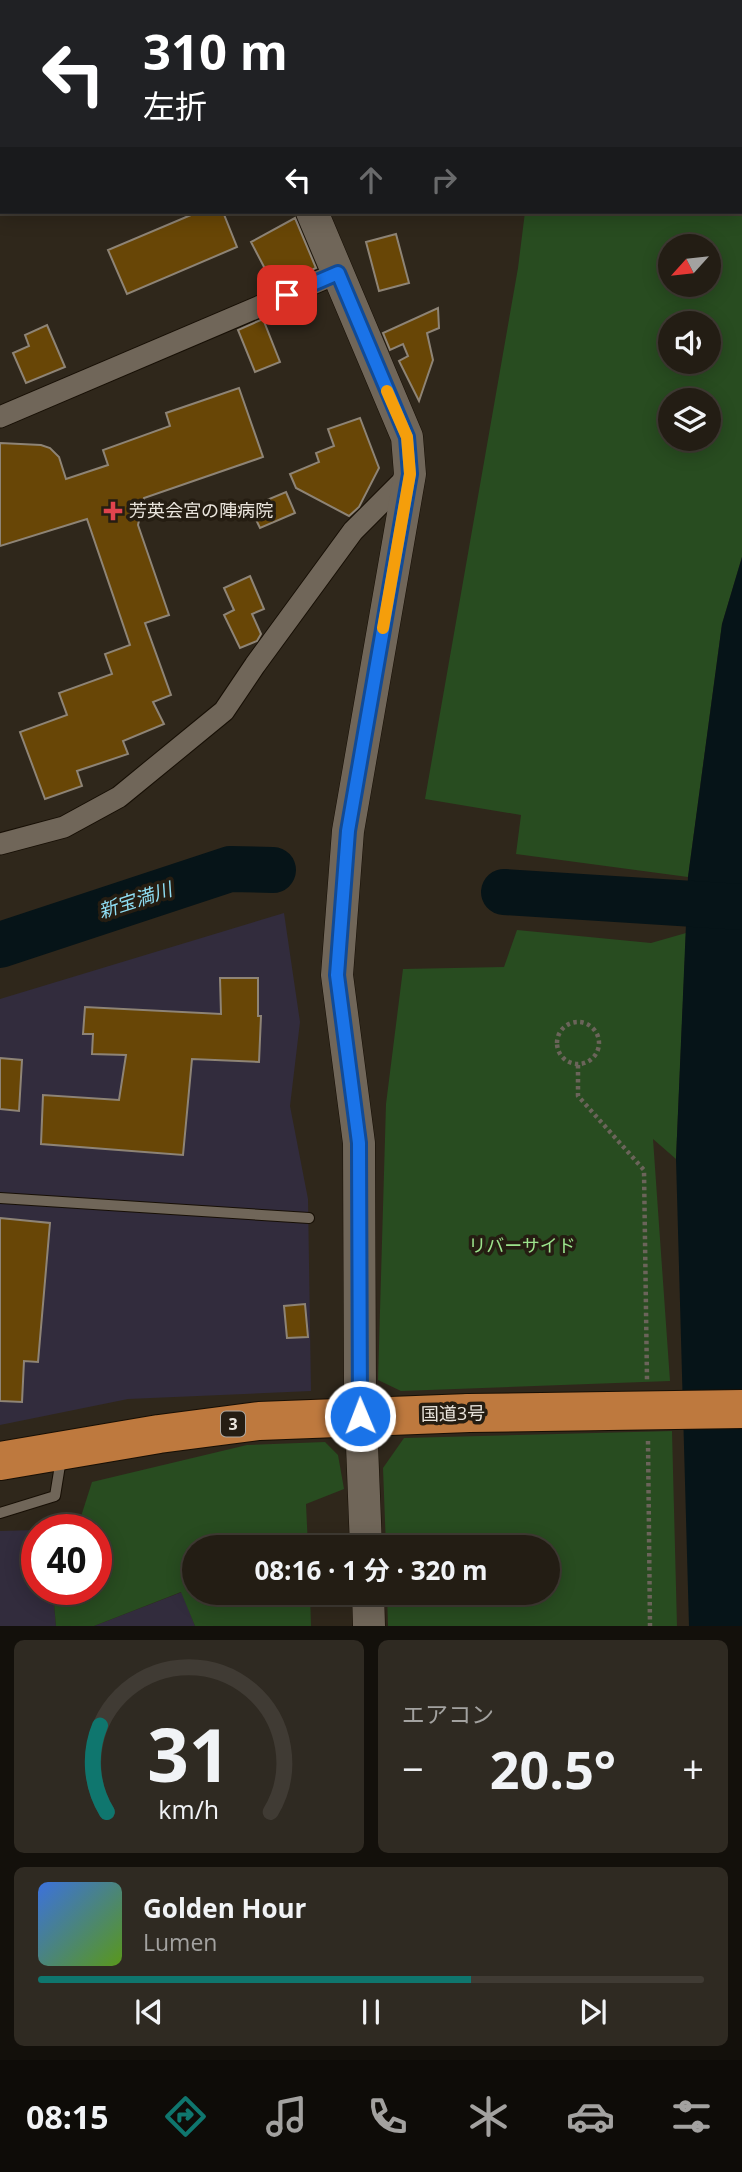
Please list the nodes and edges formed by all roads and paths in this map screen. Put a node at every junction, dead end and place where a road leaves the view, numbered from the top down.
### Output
1 (313, 214) edge
2 (338, 273) junction
3 (0, 417) edge
4 (410, 474) junction
5 (0, 844) edge
6 (578, 1065) junction
7 (0, 1198) edge
8 (309, 1218) dead end
9 (647, 1391) dead end
10 (742, 1409) edge
11 (360, 1416) junction
12 (648, 1433) dead end
13 (62, 1451) junction
14 (0, 1461) edge
15 (0, 1513) edge
16 (365, 1535) edge
17 (368, 1605) edge
18 (369, 1626) edge
19 (650, 1626) edge

1 - 2 street
2 - 3 street
2 - 4 street
4 - 5 street
4 - 11 street
6 - 6 path
6 - 9 path
7 - 8 lane
10 - 11 highway, 国道3号 / 3, bridge
11 - 13 highway, 国道3号 / 3
11 - 16 street
12 - 19 path
13 - 14 highway, 国道3号 / 3
13 - 15 lane
17 - 18 street

